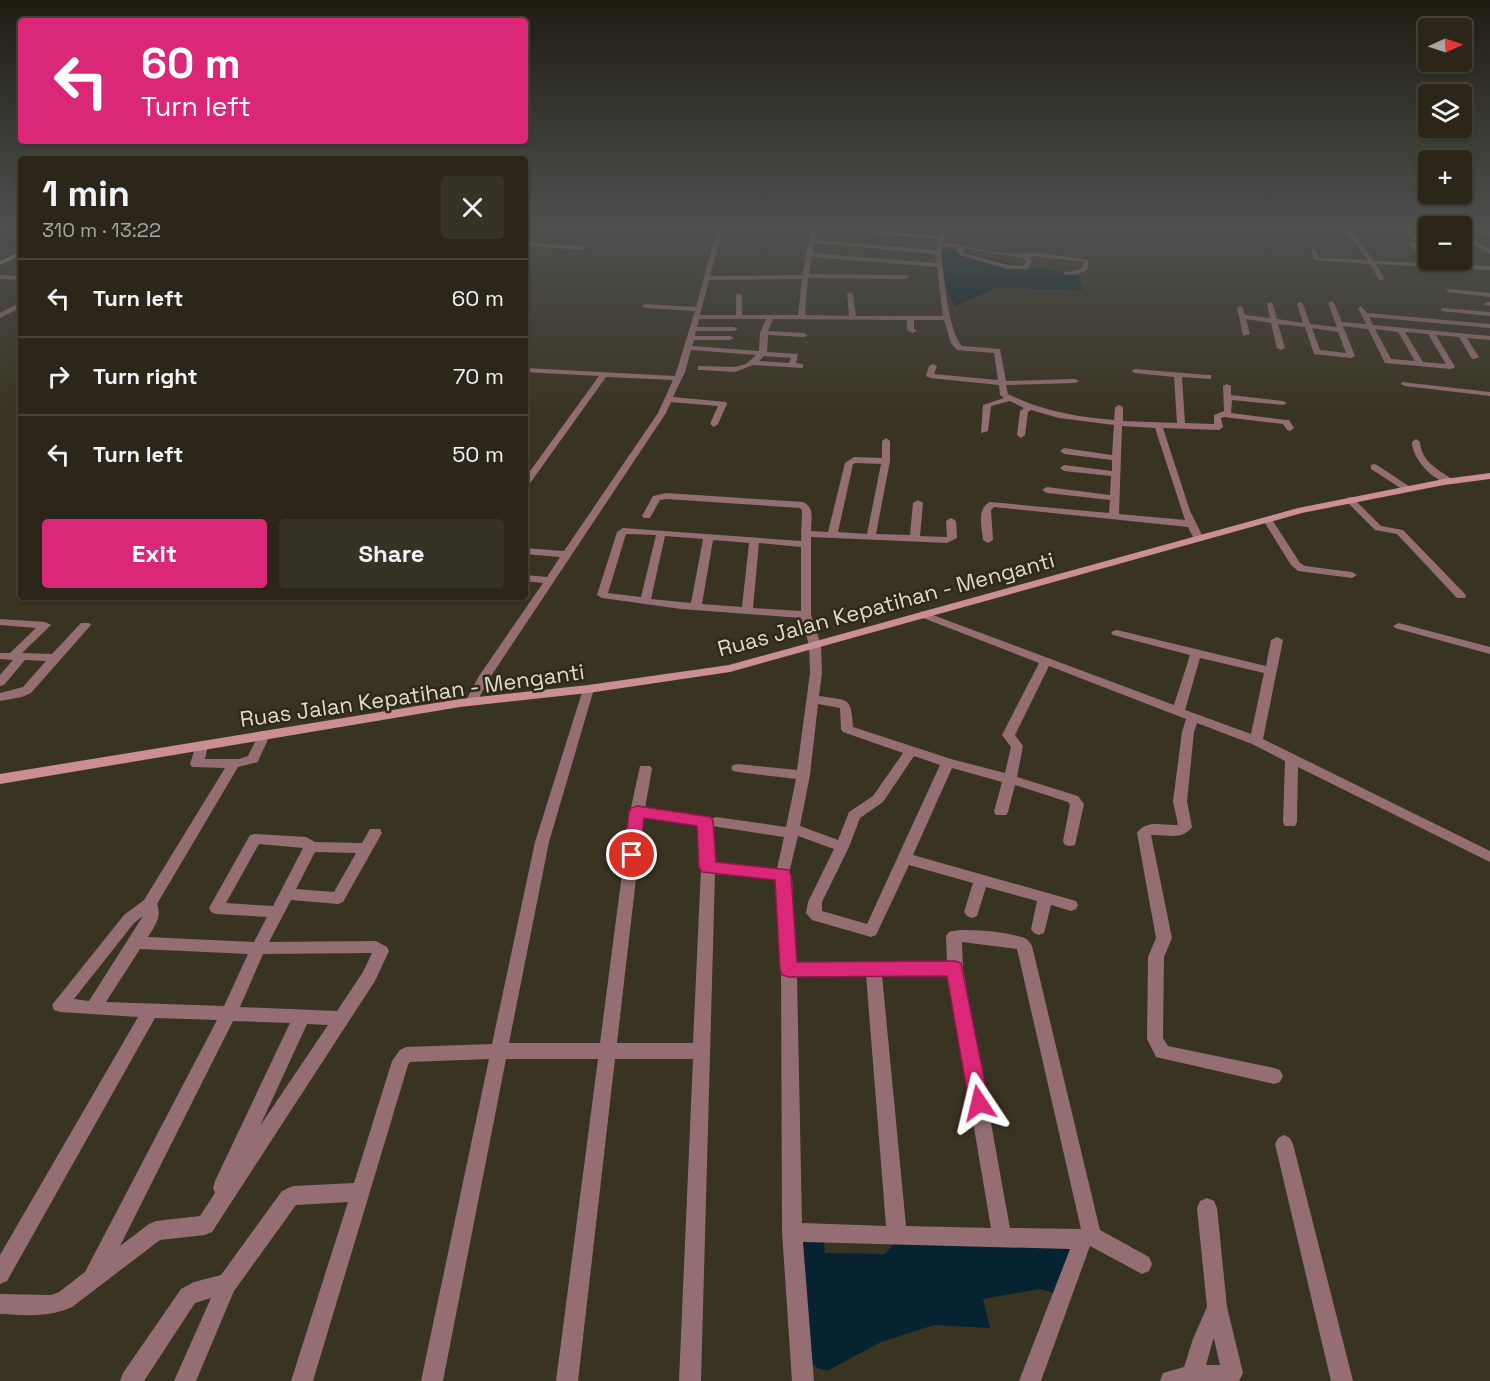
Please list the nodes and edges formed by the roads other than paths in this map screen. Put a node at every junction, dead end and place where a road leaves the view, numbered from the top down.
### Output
1 (703, 289) edge
2 (804, 289) edge
3 (943, 289) edge
4 (1449, 291) dead end
5 (850, 294) dead end
6 (1490, 295) edge
7 (739, 296) dead end
8 (1330, 303) dead end
9 (1270, 304) dead end
10 (1299, 304) dead end
11 (18, 306) edge
12 (645, 306) dead end
13 (1240, 307) dead end
14 (1360, 308) dead end
15 (1443, 310) dead end
16 (697, 313) junction
17 (1, 314) edge
18 (1490, 314) edge
19 (1365, 315) junction
20 (801, 317) junction
21 (853, 317) junction
22 (1243, 317) junction
23 (739, 318) junction
24 (770, 318) junction
25 (910, 318) junction
26 (947, 318) junction
27 (1274, 322) junction
28 (1308, 326) junction
29 (1490, 326) edge
30 (1341, 327) junction
31 (1372, 327) junction
32 (734, 329) dead end
33 (1401, 330) junction
34 (913, 332) dead end
35 (764, 333) junction
36 (1431, 333) junction
37 (1246, 334) dead end
38 (804, 335) dead end
39 (1462, 336) junction
40 (691, 338) junction
41 (730, 338) dead end
42 (1490, 338) edge
43 (1281, 348) dead end
44 (762, 354) junction
45 (1475, 357) dead end
46 (753, 363) junction
47 (1420, 364) junction
48 (933, 366) dead end
49 (701, 368) dead end
50 (528, 370) edge
51 (1135, 371) dead end
52 (604, 374) junction
53 (1178, 375) junction
54 (1208, 377) dead end
55 (677, 378) junction
56 (1075, 381) dead end
57 (1001, 383) junction
58 (1405, 384) dead end
59 (1227, 386) dead end
60 (1490, 394) edge
61 (1227, 397) junction
62 (667, 399) junction
63 (1009, 399) junction
64 (1283, 403) dead end
65 (1031, 407) junction
66 (1119, 407) dead end
67 (1225, 415) junction
68 (1117, 422) junction
69 (714, 424) dead end
70 (1181, 425) junction
71 (1158, 426) junction
72 (1290, 428) dead end
73 (984, 431) dead end
74 (1021, 435) dead end
75 (886, 441) dead end
76 (1416, 442) dead end
77 (1064, 451) dead end
78 (1116, 458) junction
79 (886, 461) junction
80 (1374, 467) dead end
81 (1064, 468) dead end
82 (1115, 474) junction
83 (1488, 478) edge
84 (528, 480) edge
85 (1449, 481) junction
86 (1408, 489) junction
87 (1047, 490) dead end
88 (1115, 498) junction
89 (1350, 500) junction
90 (918, 503) dead end
91 (647, 516) dead end
92 (1114, 516) junction
93 (1268, 520) junction
94 (951, 521) dead end
95 (1192, 524) junction
96 (661, 533) junction
97 (832, 535) junction
98 (871, 536) junction
99 (708, 538) junction
100 (806, 539) junction
101 (915, 539) junction
102 (1199, 539) junction
103 (988, 540) dead end
104 (754, 541) junction
105 (528, 551) edge
106 (568, 554) junction
107 (1352, 575) dead end
108 (528, 578) edge
109 (551, 580) junction
110 (1461, 596) dead end
111 (645, 601) junction
112 (696, 607) junction
113 (747, 610) junction
114 (922, 614) junction
115 (806, 615) junction
116 (0, 622) edge
117 (85, 625) dead end
118 (1399, 626) dead end
119 (1117, 633) dead end
120 (1277, 640) dead end
121 (815, 645) junction
122 (1490, 651) edge
123 (1196, 653) junction
124 (11, 657) edge
125 (55, 657) junction
126 (1046, 660) junction
127 (1272, 671) junction
128 (0, 682) edge
129 (588, 689) junction
130 (0, 697) edge
131 (814, 699) junction
132 (471, 702) junction
133 (1186, 714) junction
134 (264, 735) junction
135 (1256, 741) junction
136 (202, 745) junction
137 (910, 751) junction
138 (1292, 759) junction
139 (234, 763) junction
140 (948, 763) junction
141 (738, 768) dead end
142 (645, 769) dead end
143 (803, 775) junction
144 (0, 779) edge
145 (1010, 779) junction
146 (637, 812) junction
147 (1000, 812) dead end
148 (716, 822) dead end
149 (1290, 822) dead end
150 (793, 831) junction
151 (375, 832) dead end
152 (1070, 841) dead end
153 (311, 847) junction
154 (367, 848) junction
155 (842, 848) junction
156 (1490, 857) edge
157 (904, 858) junction
158 (708, 868) junction
159 (784, 869) dead end
160 (981, 879) junction
161 (287, 894) junction
162 (1045, 897) junction
163 (149, 904) junction
164 (1071, 904) dead end
165 (277, 912) junction
166 (972, 912) dead end
167 (1039, 929) dead end
168 (135, 943) junction
169 (258, 948) junction
170 (873, 968) junction
171 (955, 968) junction
172 (789, 969) junction
173 (93, 1008) junction
174 (151, 1010) junction
175 (229, 1013) junction
176 (302, 1016) junction
177 (341, 1018) junction
178 (609, 1051) junction
179 (702, 1051) junction
180 (501, 1052) junction
181 (1274, 1076) dead end
182 (1284, 1144) dead end
183 (360, 1192) junction
184 (1208, 1208) dead end
185 (205, 1225) junction
186 (792, 1232) junction
187 (897, 1236) junction
188 (1002, 1238) junction
189 (1088, 1238) junction
190 (1142, 1264) dead end
191 (0, 1274) edge
192 (92, 1280) junction
193 (227, 1284) junction
194 (0, 1304) edge
195 (1217, 1307) junction
196 (1192, 1376) junction
197 (132, 1381) edge
198 (185, 1381) edge
199 (302, 1381) edge
200 (432, 1381) edge
201 (567, 1381) edge
202 (690, 1381) edge
203 (803, 1381) edge
204 (1030, 1381) edge
205 (1171, 1381) edge
206 (1342, 1381) edge

1 - 16 street
2 - 20 street
3 - 26 street
4 - 6 street
5 - 21 street
7 - 23 street
8 - 30 street
9 - 27 street
10 - 28 street
11 - 17 street
12 - 16 street
13 - 22 street
14 - 19 street
15 - 18 street
16 - 23 street
16 - 40 street
19 - 29 street
19 - 31 street
20 - 21 street
20 - 24 street
21 - 25 street
22 - 27 street
22 - 37 street
23 - 24 street
24 - 35 street
25 - 26 street
25 - 34 street
26 - 57 street
27 - 28 street
27 - 43 street
28 - 30 street
28 - 30 street
30 - 31 street
31 - 33 street
31 - 47 street
32 - 40 street
33 - 36 street
33 - 47 street
35 - 38 street
35 - 44 street
36 - 39 street
36 - 47 street
39 - 42 street
39 - 45 street
40 - 41 street
40 - 44 street
40 - 55 street
44 - 46 street
44 - 46 street
46 - 49 street
48 - 57 street
50 - 52 street
51 - 53 street
52 - 55 street
52 - 84 street
53 - 54 street
53 - 70 street
55 - 62 street
56 - 57 street
57 - 63 street
58 - 60 street
59 - 61 street
61 - 64 street
61 - 67 street
62 - 69 street
62 - 106 street
63 - 65 street
63 - 73 street
65 - 68 street
65 - 74 street
66 - 68 street
67 - 70 street
67 - 72 street
68 - 71 street
68 - 78 street
70 - 71 street
71 - 95 street
75 - 79 street
76 - 85 street
77 - 78 street
78 - 82 street
79 - 97 street
79 - 98 street
80 - 86 street
81 - 82 street
82 - 88 street
83 - 85 main road, Ruas Jalan Kepatihan - Menganti
85 - 86 main road, Ruas Jalan Kepatihan - Menganti
86 - 89 main road, Ruas Jalan Kepatihan - Menganti
87 - 88 street
88 - 92 street
89 - 93 main road, Ruas Jalan Kepatihan - Menganti
89 - 110 street
90 - 101 street
91 - 100 street
92 - 95 street
92 - 103 street
93 - 102 main road, Ruas Jalan Kepatihan - Menganti
93 - 107 street
94 - 101 street
95 - 102 street
96 - 99 street
96 - 111 street
96 - 111 street
97 - 98 street
97 - 100 street
98 - 101 street
99 - 104 street
99 - 112 street
100 - 104 street
100 - 115 street
102 - 114 main road, Ruas Jalan Kepatihan - Menganti
104 - 113 street
105 - 106 street
106 - 109 street
108 - 109 street
109 - 132 street
111 - 112 street
112 - 113 street
113 - 115 street
114 - 121 main road, Ruas Jalan Kepatihan - Menganti
114 - 126 street
115 - 121 street
116 - 124 street
117 - 125 street
118 - 122 street
119 - 123 street
120 - 127 street
121 - 129 main road, Ruas Jalan Kepatihan - Menganti
121 - 131 street
123 - 127 street
123 - 133 street
124 - 125 street
124 - 128 street
125 - 130 street
126 - 133 street
126 - 145 street
127 - 135 street
129 - 132 main road, Ruas Jalan Kepatihan - Menganti
129 - 180 street
131 - 137 street
131 - 143 street
132 - 134 main road, Ruas Jalan Kepatihan - Menganti
133 - 135 street
133 - 181 street
134 - 136 main road, Ruas Jalan Kepatihan - Menganti
134 - 139 street
135 - 138 street
136 - 139 street
136 - 144 main road, Ruas Jalan Kepatihan - Menganti
137 - 140 street
137 - 155 street
138 - 149 street
138 - 156 street
139 - 163 street
140 - 145 street
140 - 157 street
141 - 143 street
142 - 146 street
143 - 150 street
145 - 147 street
145 - 152 street
146 - 158 street
146 - 178 street
148 - 150 street
150 - 155 street
150 - 159 street
151 - 154 street
153 - 154 street
153 - 161 street
153 - 165 street
154 - 161 street
155 - 157 street
157 - 160 street
158 - 172 street
158 - 179 street
160 - 162 street
160 - 166 street
161 - 165 street
162 - 164 street
162 - 167 street
163 - 168 street
163 - 173 street
165 - 169 street
168 - 169 street
168 - 173 street
169 - 175 street
169 - 177 street
170 - 171 street
170 - 172 street
170 - 187 street
171 - 188 street
171 - 189 street
172 - 186 street
173 - 174 street
174 - 175 street
174 - 191 street
175 - 176 street
175 - 192 street
176 - 177 street
176 - 185 street
177 - 185 street
178 - 179 street
178 - 180 street
178 - 201 street
179 - 202 street
180 - 183 street
180 - 200 street
182 - 206 street
183 - 193 street
183 - 199 street
184 - 195 street
185 - 192 street
186 - 187 street
186 - 203 street
187 - 188 street
188 - 189 street
189 - 190 street
189 - 204 street
192 - 194 street
193 - 197 street
193 - 198 street
195 - 196 street
195 - 196 street
196 - 205 street

